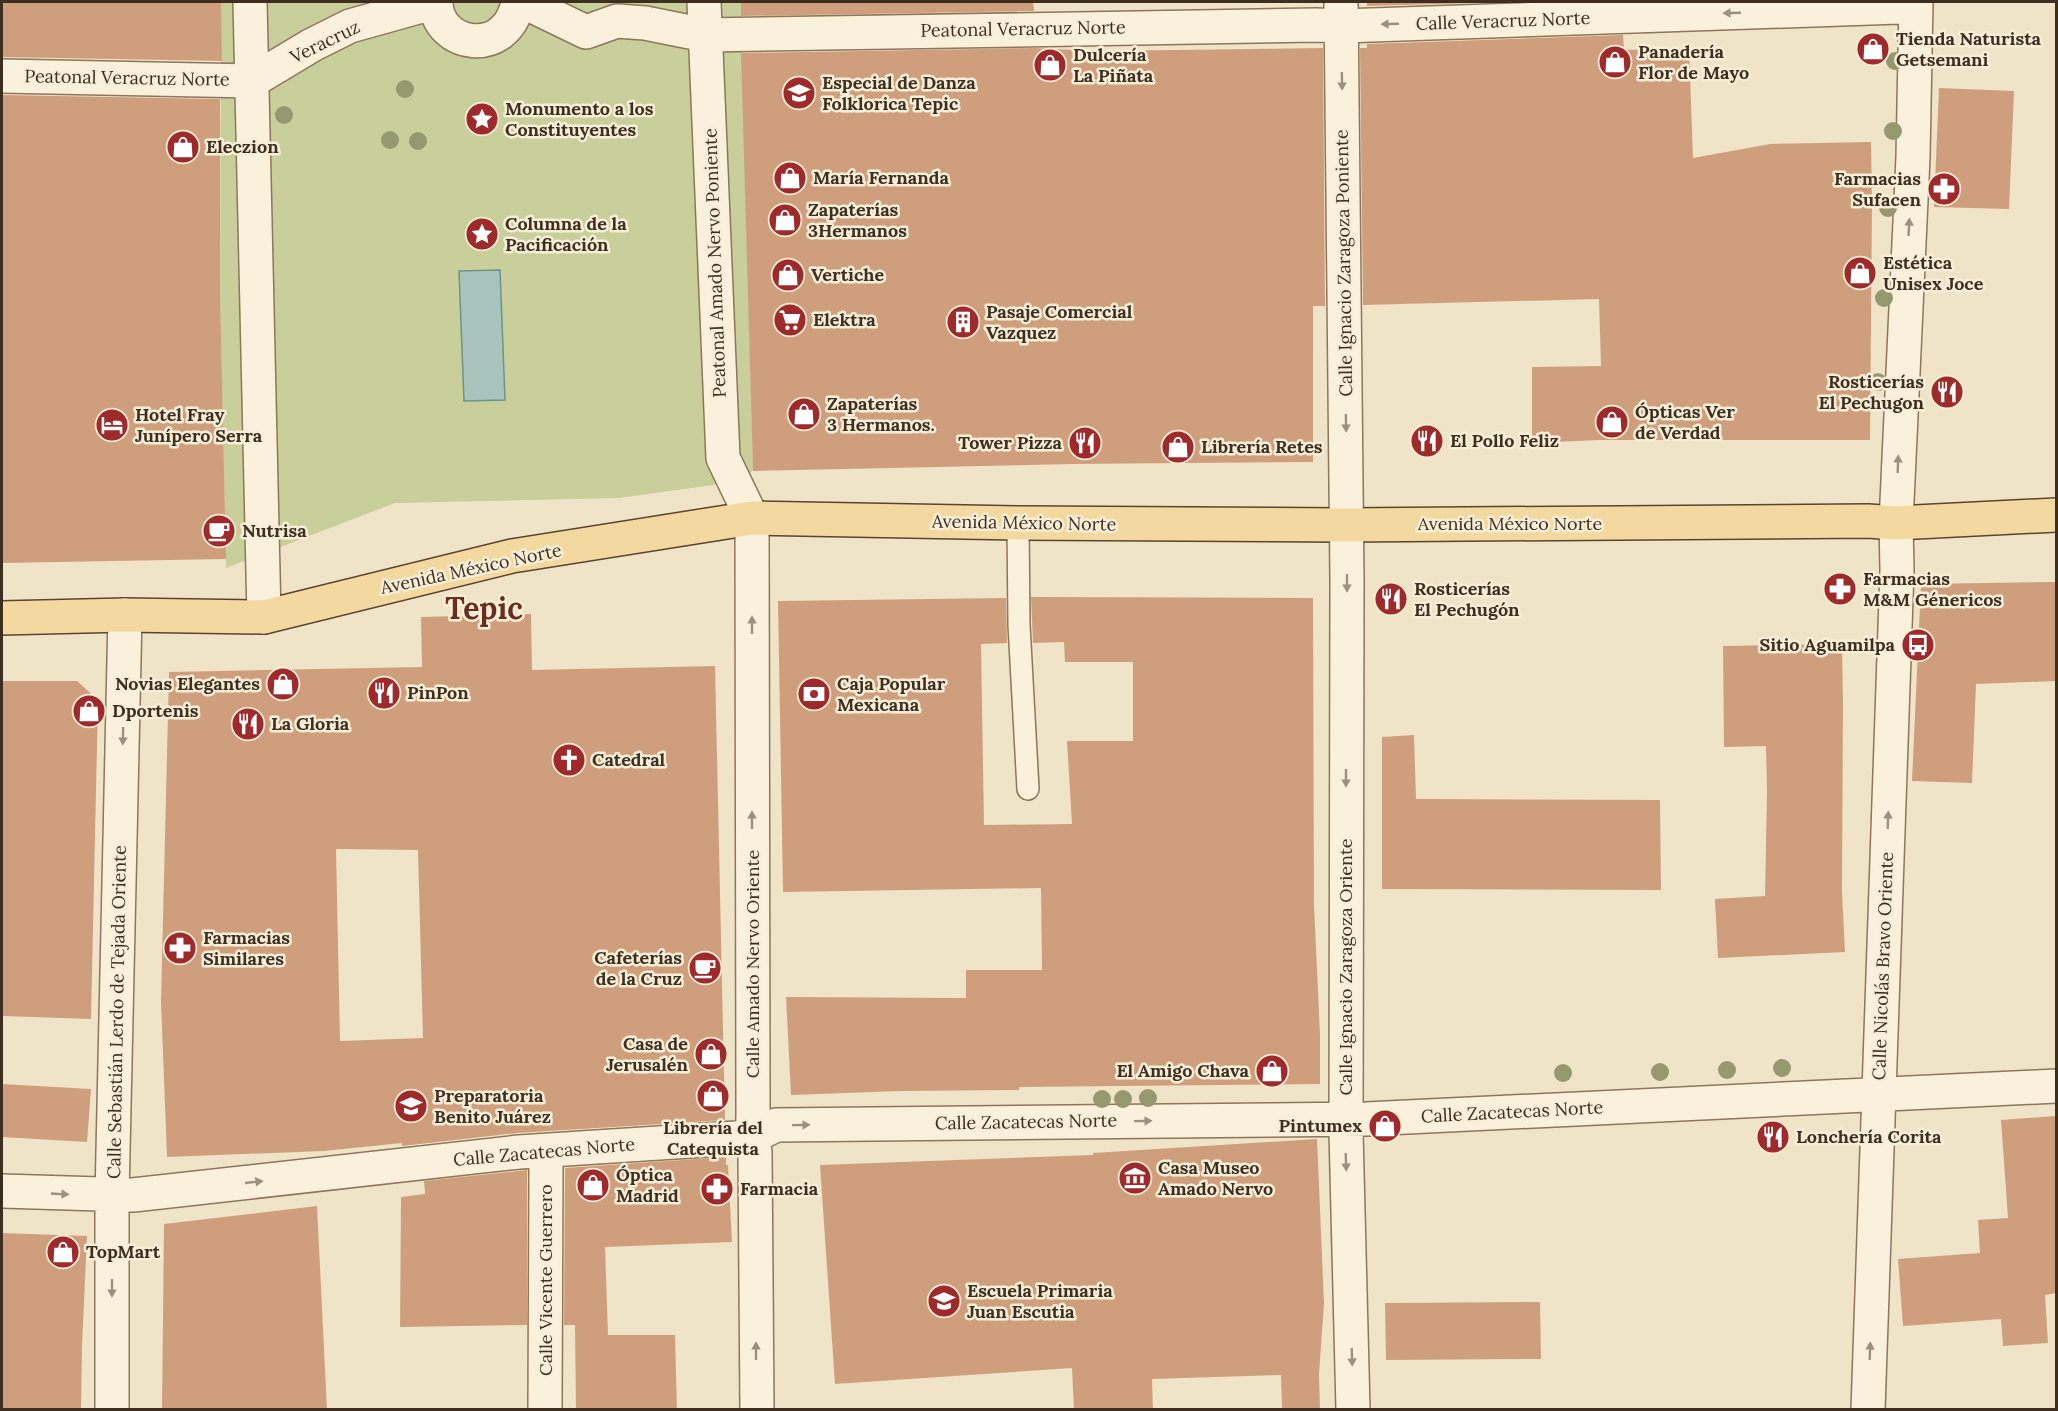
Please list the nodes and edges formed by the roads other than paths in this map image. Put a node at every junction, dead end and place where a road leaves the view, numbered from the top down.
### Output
1 (250, 2) edge
2 (436, 2) edge
3 (518, 2) edge
4 (524, 2) edge
5 (704, 2) edge
6 (1916, 2) edge
7 (1342, 14) edge
8 (705, 35) junction
9 (2, 76) edge
10 (252, 81) junction
11 (2056, 515) edge
12 (752, 518) junction
13 (1018, 523) junction
14 (1896, 523) junction
15 (1346, 525) junction
16 (125, 615) junction
17 (264, 617) junction
18 (2, 618) edge
19 (1028, 789) dead end
20 (2056, 1086) edge
21 (1878, 1096) junction
22 (1346, 1119) junction
23 (752, 1137) junction
24 (542, 1150) junction
25 (2, 1191) edge
26 (112, 1196) junction
27 (112, 1410) edge
28 (545, 1410) edge
29 (757, 1410) edge
30 (1353, 1410) edge
31 (1868, 1410) edge

1 - 10 street
2 - 3 street, Veracruz
2 - 10 street, Veracruz
4 - 8 street
5 - 8 street, Peatonal Amado Nervo Poniente
6 -> 7 street, Calle Veracruz Norte
14 -> 6 street, Calle Nicolás Bravo Oriente
7 - 8 street, Peatonal Veracruz Norte
7 -> 15 street, Calle Ignacio Zaragoza Poniente
8 - 12 street, Peatonal Amado Nervo Poniente
9 - 10 street, Peatonal Veracruz Norte
10 - 17 street
11 - 14 main road, Avenida México Norte
12 - 13 main road, Avenida México Norte
12 - 17 main road, Avenida México Norte
23 -> 12 street, Calle Amado Nervo Oriente
13 - 15 main road, Avenida México Norte
13 - 19 lane
14 - 15 main road, Avenida México Norte
21 -> 14 street, Calle Nicolás Bravo Oriente
15 -> 22 street, Calle Ignacio Zaragoza Oriente
16 - 17 main road, Avenida México Norte
16 - 18 main road, Avenida México Norte
16 -> 26 street, Calle Sebastián Lerdo de Tejada Oriente
20 - 21 street, Calle Zacatecas Norte
21 - 22 street, Calle Zacatecas Norte
31 -> 21 street, Calle Nicolás Bravo Oriente
23 -> 22 street, Calle Zacatecas Norte
22 -> 30 street, Calle Ignacio Zaragoza Oriente
23 - 24 street, Calle Zacatecas Norte
29 -> 23 street, Calle Amado Nervo Oriente
26 -> 24 street, Calle Zacatecas Norte
24 - 28 street, Calle Vicente Guerrero
25 -> 26 street, Calle Zacatecas Norte
26 -> 27 street, Calle Sebastián Lerdo de Tejada Oriente

